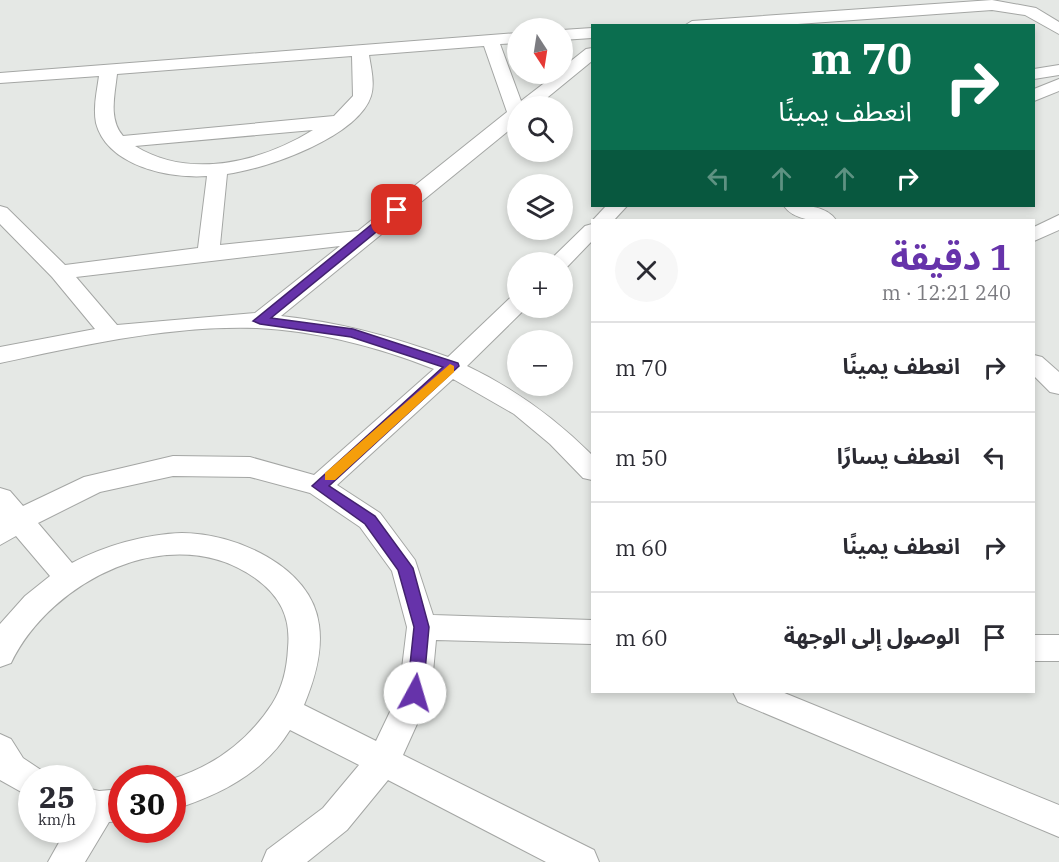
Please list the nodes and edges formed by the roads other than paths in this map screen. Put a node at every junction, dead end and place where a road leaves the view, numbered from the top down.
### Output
1 (813, 21) edge
2 (740, 24) edge
3 (1059, 29) edge
4 (591, 33) edge
5 (573, 34) edge
6 (507, 39) edge
7 (490, 40) junction
8 (360, 50) junction
9 (591, 53) edge
10 (109, 69) junction
11 (1059, 70) edge
12 (1035, 74) edge
13 (0, 78) edge
14 (1059, 84) edge
15 (511, 96) edge
16 (538, 96) edge
17 (1035, 96) edge
18 (507, 121) edge
19 (339, 122) junction
20 (117, 142) junction
21 (218, 170) junction
22 (616, 207) edge
23 (0, 212) edge
24 (603, 219) edge
25 (1059, 221) edge
26 (591, 232) edge
27 (1035, 234) edge
28 (363, 237) junction
29 (208, 253) junction
30 (575, 256) edge
31 (60, 272) junction
32 (507, 314) edge
33 (260, 321) junction
34 (110, 332) junction
35 (0, 355) edge
36 (1035, 364) edge
37 (453, 366) junction
38 (1059, 386) edge
39 (591, 470) edge
40 (319, 486) junction
41 (6, 518) edge
42 (68, 578) junction
43 (422, 627) junction
44 (591, 632) edge
45 (1035, 648) edge
46 (1059, 648) edge
47 (0, 654) edge
48 (751, 693) edge
49 (286, 712) junction
50 (0, 748) edge
51 (383, 762) junction
52 (18, 774) edge
53 (186, 790) edge
54 (101, 805) edge
55 (1059, 821) edge
56 (65, 862) edge
57 (279, 862) edge
58 (582, 862) edge

1 - 2 street
1 - 3 street
4 - 5 street
6 - 7 street
7 - 8 street
7 - 15 street
8 - 10 street
8 - 19 street
9 - 16 street
10 - 13 street
10 - 20 street
11 - 12 street
14 - 17 street
18 - 28 street
19 - 20 street
19 - 21 street
20 - 21 street
21 - 29 street
22 - 24 street
23 - 31 street
25 - 27 street
26 - 30 street
28 - 29 street
28 - 33 street
29 - 31 street
31 - 34 street
32 - 37 street
33 - 34 street
33 - 37 street
34 - 35 street
36 - 38 street
37 - 39 street
37 - 40 street
40 - 41 street
40 - 43 street
41 - 42 street
42 - 47 street
42 - 49 street
43 - 44 street
43 - 51 street
45 - 46 street
48 - 55 street
49 - 51 street
49 - 53 street
50 - 52 street
51 - 57 street
51 - 58 street
54 - 56 street

